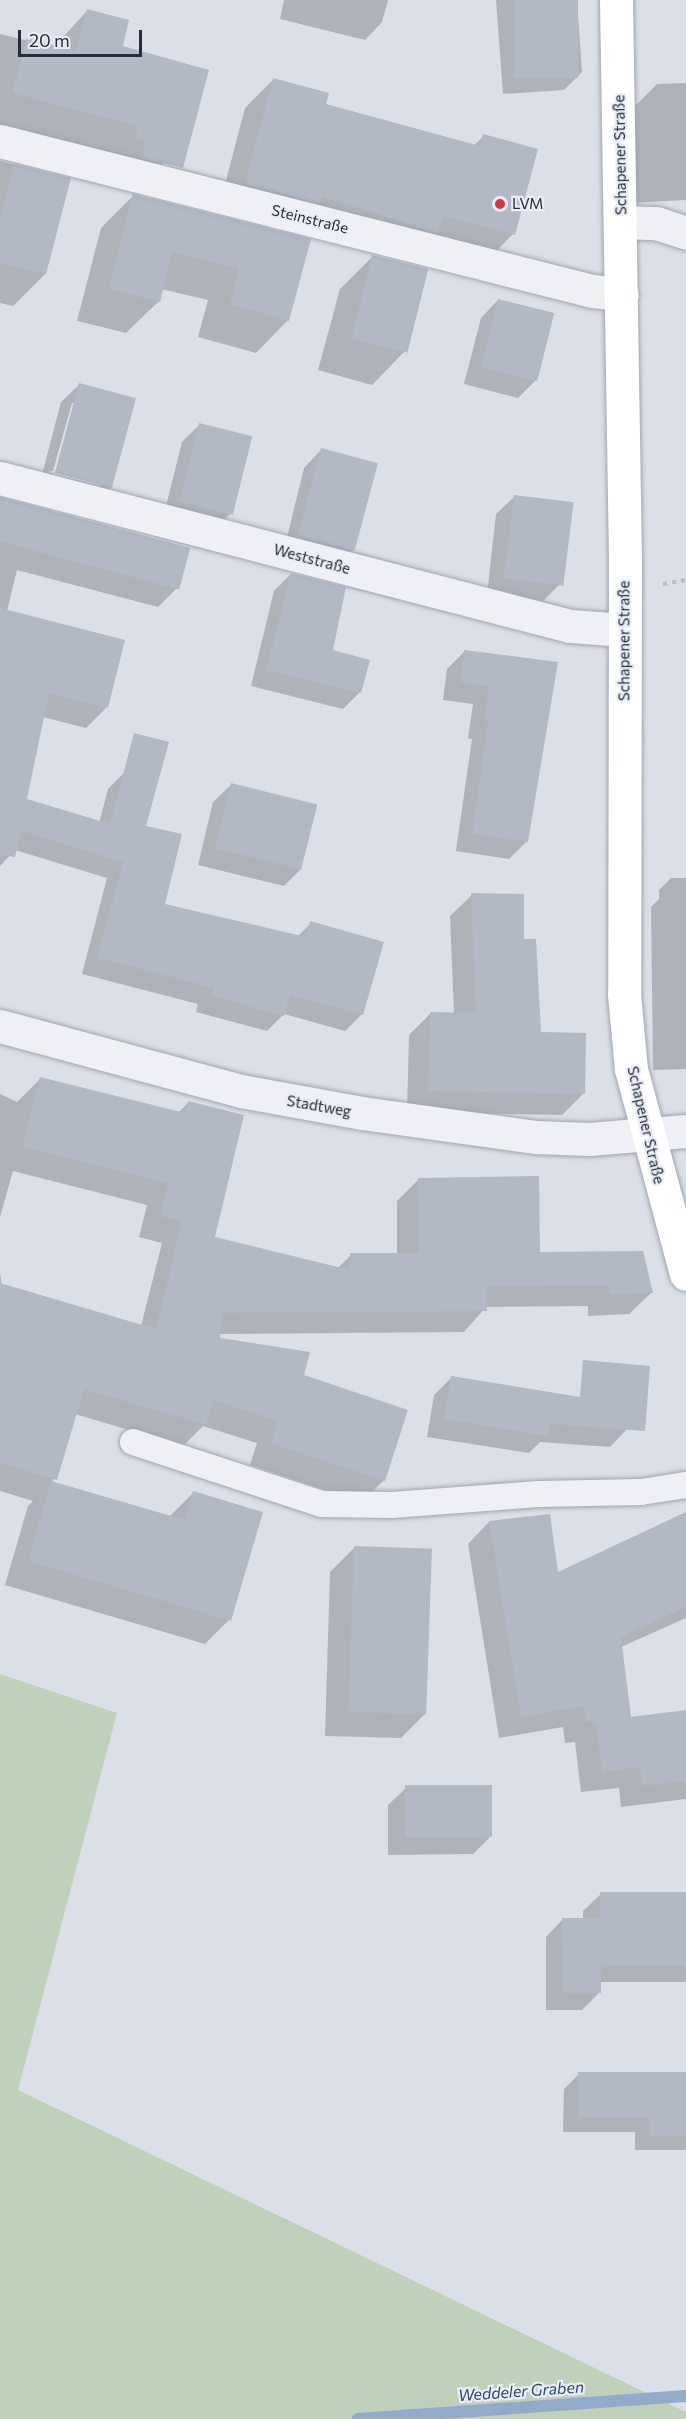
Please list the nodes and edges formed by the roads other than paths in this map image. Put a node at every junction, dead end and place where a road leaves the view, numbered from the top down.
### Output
1 (616, 0) edge
2 (0, 141) edge
3 (621, 222) junction
4 (686, 233) edge
5 (622, 294) junction
6 (0, 478) edge
7 (625, 630) junction
8 (0, 1026) edge
9 (686, 1131) edge
10 (646, 1134) junction
11 (686, 1274) edge
12 (133, 1442) dead end
13 (686, 1485) edge

1 - 3 street, Schapener Straße
2 - 5 street, Steinstraße
3 - 4 street
3 - 5 street, Schapener Straße
5 - 7 street, Schapener Straße
6 - 7 street, Weststraße
7 - 10 street, Schapener Straße
8 - 10 street, Stadtweg
9 - 10 street, Stadtweg
10 - 11 street, Schapener Straße
12 - 13 lane

